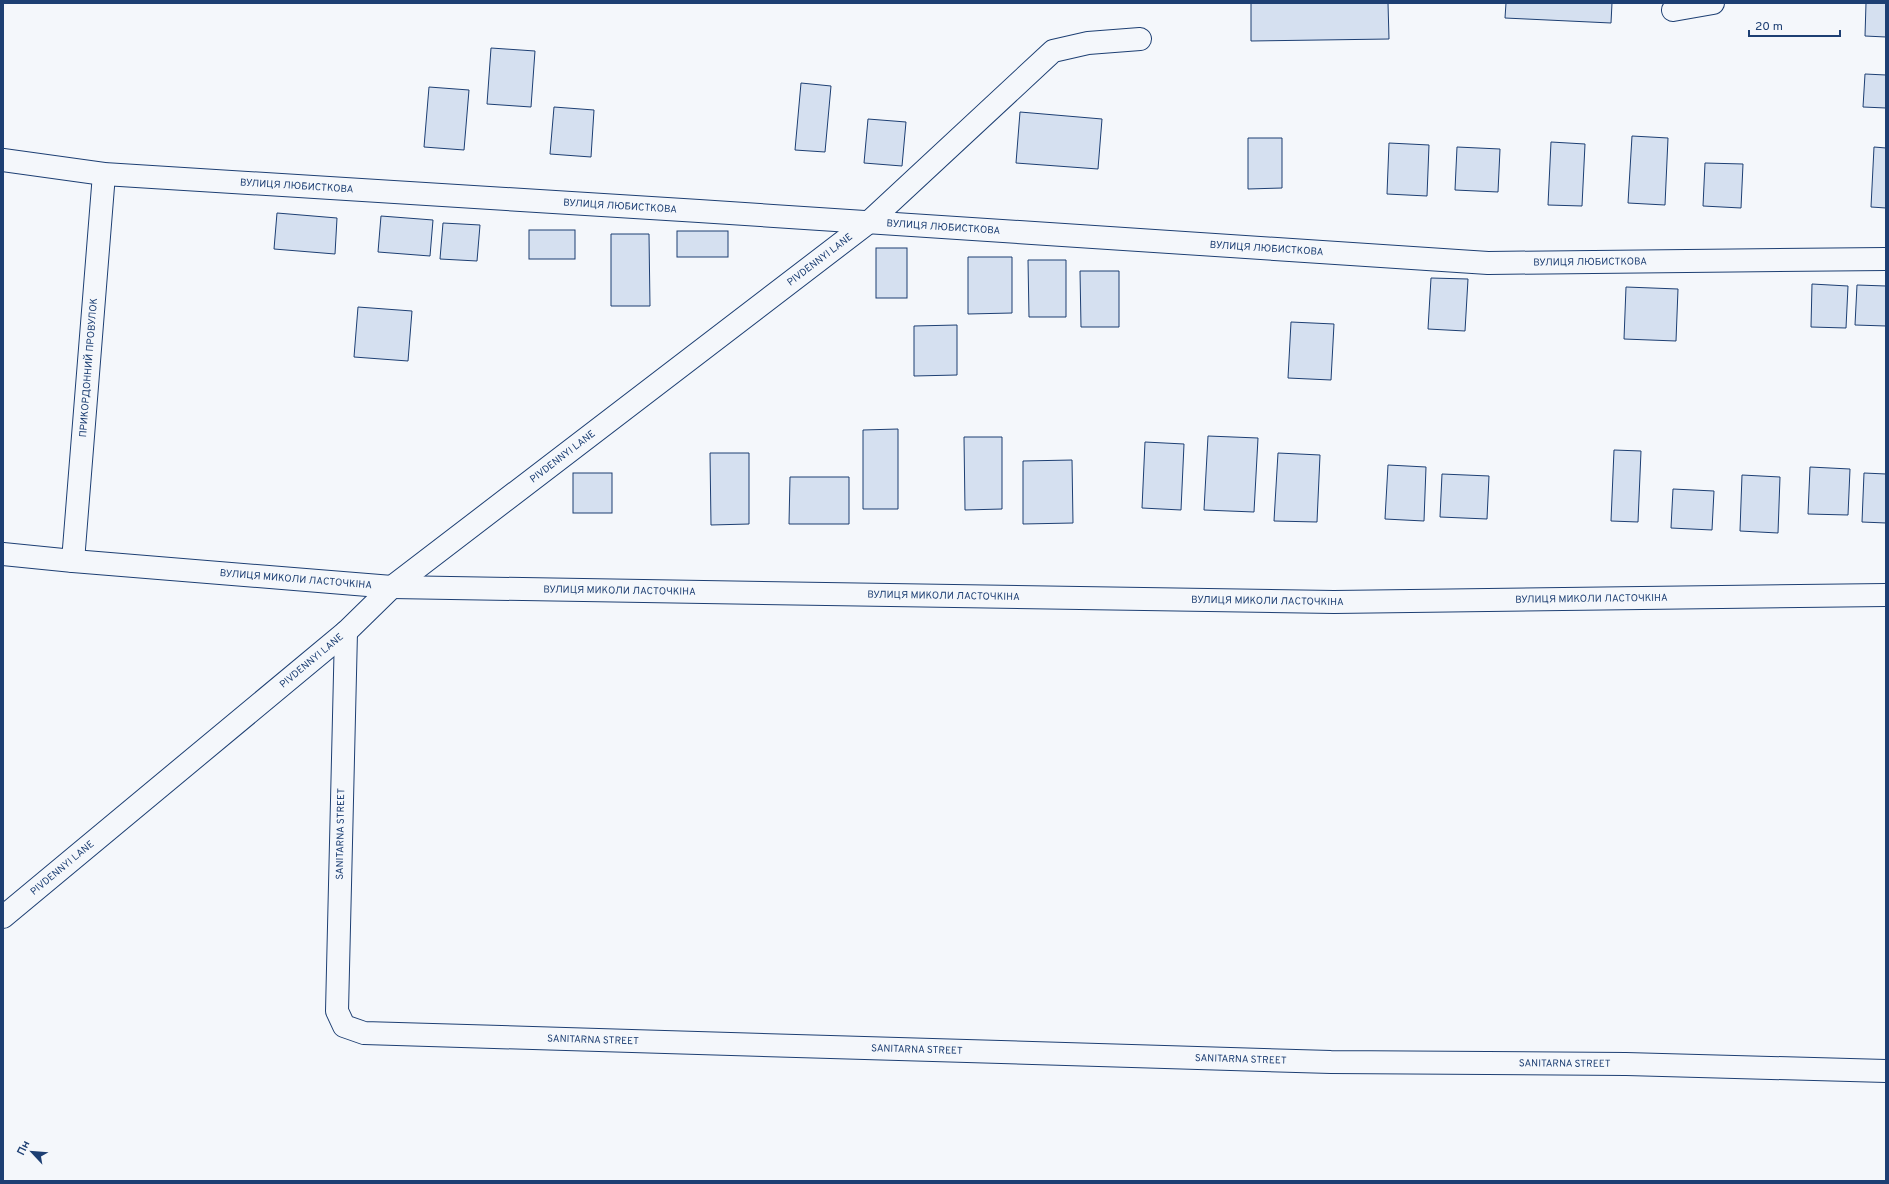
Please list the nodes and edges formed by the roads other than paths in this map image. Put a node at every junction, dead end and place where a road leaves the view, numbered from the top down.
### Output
1 (1713, 3) edge
2 (1674, 10) dead end
3 (1140, 39) dead end
4 (3, 160) edge
5 (104, 174) junction
6 (869, 222) junction
7 (1886, 259) edge
8 (3, 554) edge
9 (73, 561) junction
10 (392, 587) junction
11 (1886, 595) edge
12 (346, 632) junction
13 (3, 917) edge
14 (1886, 1071) edge

1 - 2 street
3 - 6 street, PIVDENNYI LANE
4 - 5 street, ВУЛИЦЯ ЛЮБИСТКОВА
5 - 6 street, ВУЛИЦЯ ЛЮБИСТКОВА
5 - 9 street, ПРИКОРДОННИЙ ПРОВУЛОК
6 - 7 street, ВУЛИЦЯ ЛЮБИСТКОВА
6 - 10 street, PIVDENNYI LANE
8 - 9 street, ВУЛИЦЯ МИКОЛИ ЛАСТОЧКІНА
9 - 10 street, ВУЛИЦЯ МИКОЛИ ЛАСТОЧКІНА
10 - 11 street, ВУЛИЦЯ МИКОЛИ ЛАСТОЧКІНА
10 - 12 street, PIVDENNYI LANE
12 - 13 street, PIVDENNYI LANE
12 - 14 street, SANITARNA STREET

